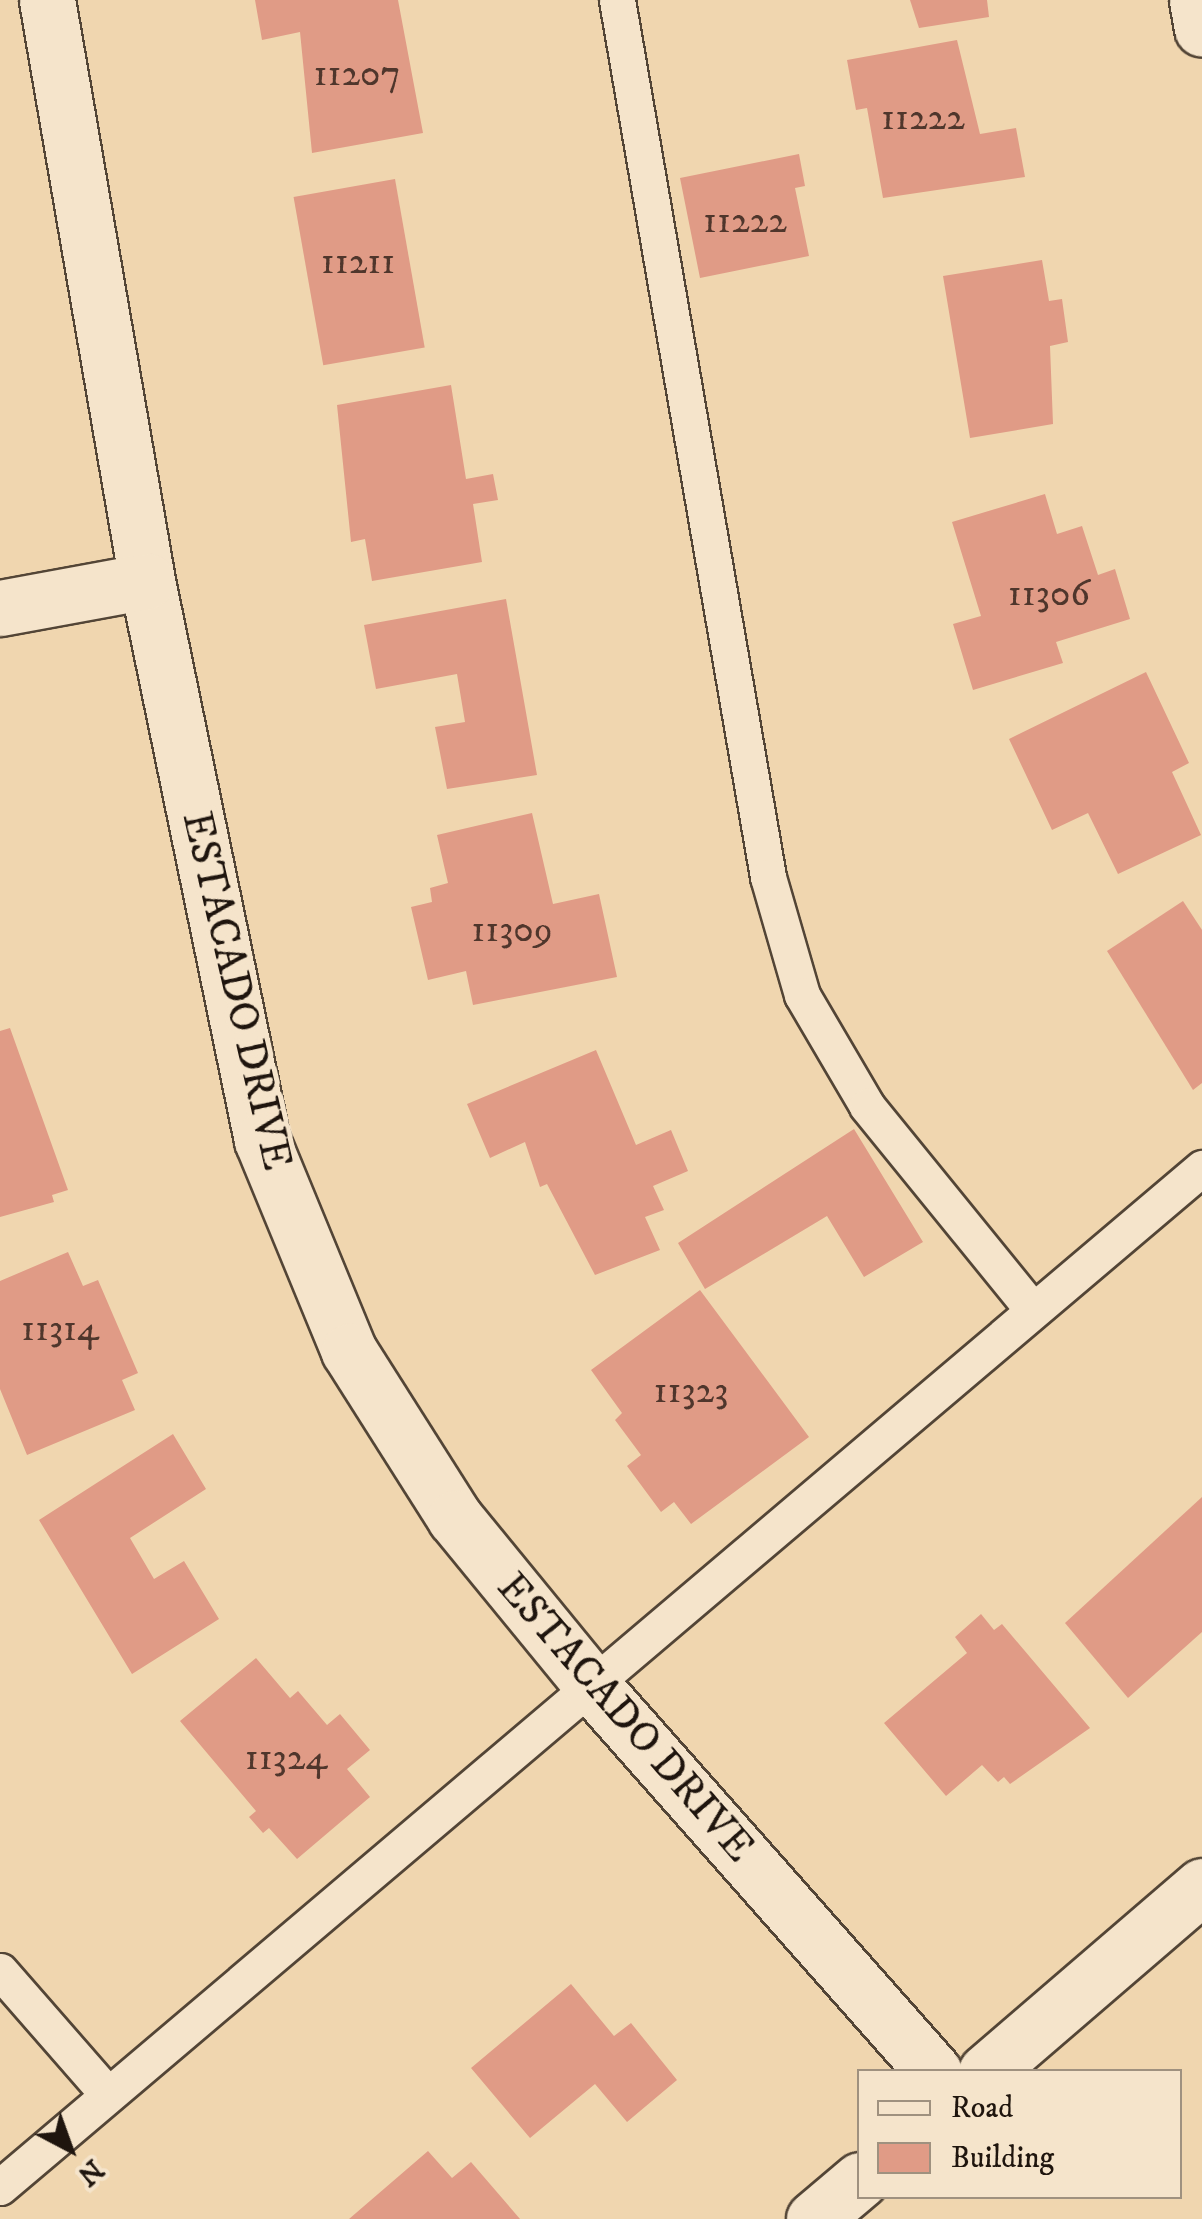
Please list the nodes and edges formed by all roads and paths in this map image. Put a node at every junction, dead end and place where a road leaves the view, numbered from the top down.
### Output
1 (47, 0) edge
2 (617, 0) edge
3 (1197, 0) edge
4 (1202, 30) edge
5 (147, 581) junction
6 (0, 608) edge
7 (1202, 1168) edge
8 (1033, 1310) junction
9 (590, 1683) junction
10 (1202, 1886) edge
11 (0, 1971) edge
12 (931, 2069) edge
13 (989, 2069) edge
14 (108, 2095) junction
15 (857, 2183) edge
16 (0, 2187) edge
17 (814, 2219) edge

1 - 5 street, ESTACADO DRIVE
2 - 8 lane
3 - 4 street
5 - 6 street
5 - 9 street, ESTACADO DRIVE
7 - 8 lane
8 - 9 lane
9 - 12 street, ESTACADO DRIVE
9 - 14 lane
10 - 13 street
11 - 14 lane
14 - 16 lane
15 - 17 street

